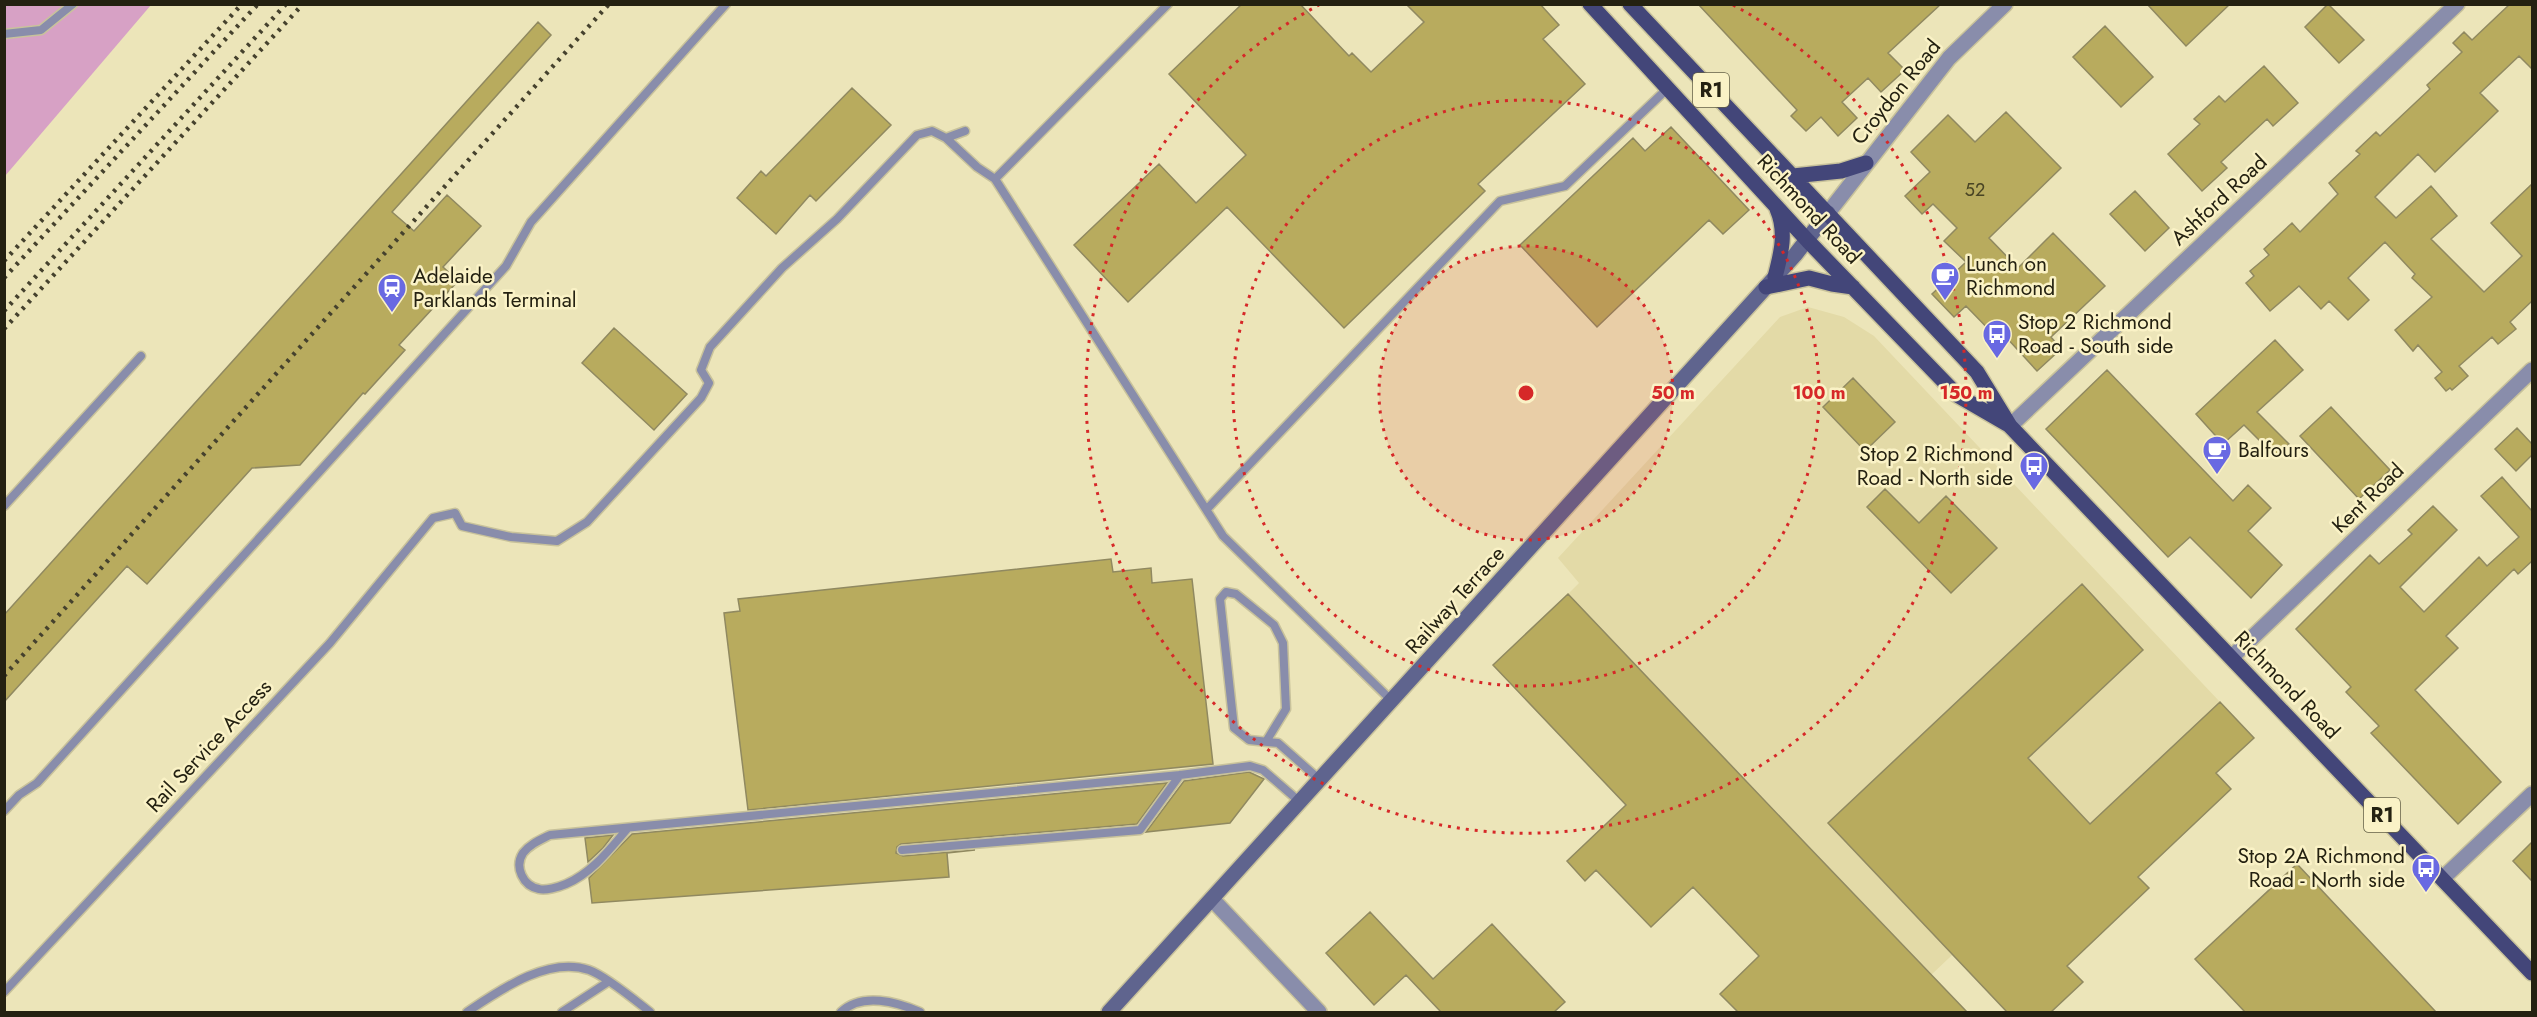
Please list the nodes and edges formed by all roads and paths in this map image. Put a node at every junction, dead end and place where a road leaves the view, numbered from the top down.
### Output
1 (73, 4) edge
2 (726, 4) edge
3 (1168, 4) edge
4 (1590, 4) edge
5 (1630, 4) edge
6 (2005, 4) edge
7 (2457, 4) edge
8 (4, 34) edge
9 (1668, 88) junction
10 (965, 131) dead end
11 (946, 138) junction
12 (1866, 163) junction
13 (1793, 176) junction
14 (994, 179) junction
15 (1774, 204) junction
16 (1828, 213) junction
17 (1808, 241) junction
18 (1771, 282) junction
19 (1853, 287) junction
20 (141, 356) dead end
21 (2532, 370) edge
22 (2010, 426) junction
23 (4, 506) edge
24 (1207, 509) junction
25 (2232, 657) junction
26 (1392, 701) junction
27 (1267, 740) junction
28 (1180, 775) junction
29 (1320, 780) junction
30 (2532, 794) edge
31 (1300, 802) junction
32 (4, 811) edge
33 (628, 828) junction
34 (902, 850) dead end
35 (2443, 879) junction
36 (1212, 899) junction
37 (2532, 973) edge
38 (608, 982) junction
39 (4, 992) edge
40 (467, 1012) edge
41 (562, 1012) edge
42 (647, 1012) edge
43 (841, 1012) edge
44 (920, 1012) edge
45 (1109, 1012) edge
46 (1319, 1012) edge

1 - 8 lane
2 - 32 lane
3 - 14 lane
4 - 9 main road, Richmond Road / R1
5 - 13 main road, Richmond Road / R1
6 - 12 street, Croydon Road
7 - 22 street, Ashford Road
9 - 15 main road, Richmond Road / R1
9 - 24 lane
10 - 11 lane
11 - 14 lane
11 - 39 lane, Rail Service Access
12 - 13 main road
12 - 16 street, Croydon Road
13 - 16 main road, Richmond Road / R1
14 - 24 lane
15 - 17 main road, Richmond Road / R1
15 - 18 main road
16 - 17 main road, Railway Terrace
16 - 22 main road, Richmond Road / R1
17 - 18 main road, Railway Terrace
17 - 19 main road, Richmond Road / R1
18 - 19 main road
18 - 26 main road, Railway Terrace
19 - 22 main road, Richmond Road / R1
20 - 23 lane
21 - 25 street, Kent Road
22 - 25 main road, Richmond Road / R1
24 - 26 lane
25 - 35 main road, Richmond Road / R1
26 - 29 main road, Railway Terrace
27 - 27 lane
27 - 29 lane
28 - 31 lane
28 - 33 lane
28 - 34 lane
29 - 31 main road, Railway Terrace
30 - 35 street
31 - 36 main road, Railway Terrace
33 - 33 lane
35 - 37 main road, Richmond Road / R1
36 - 45 main road, Railway Terrace
36 - 46 street
38 - 40 lane
38 - 41 lane
38 - 42 lane
43 - 44 lane

